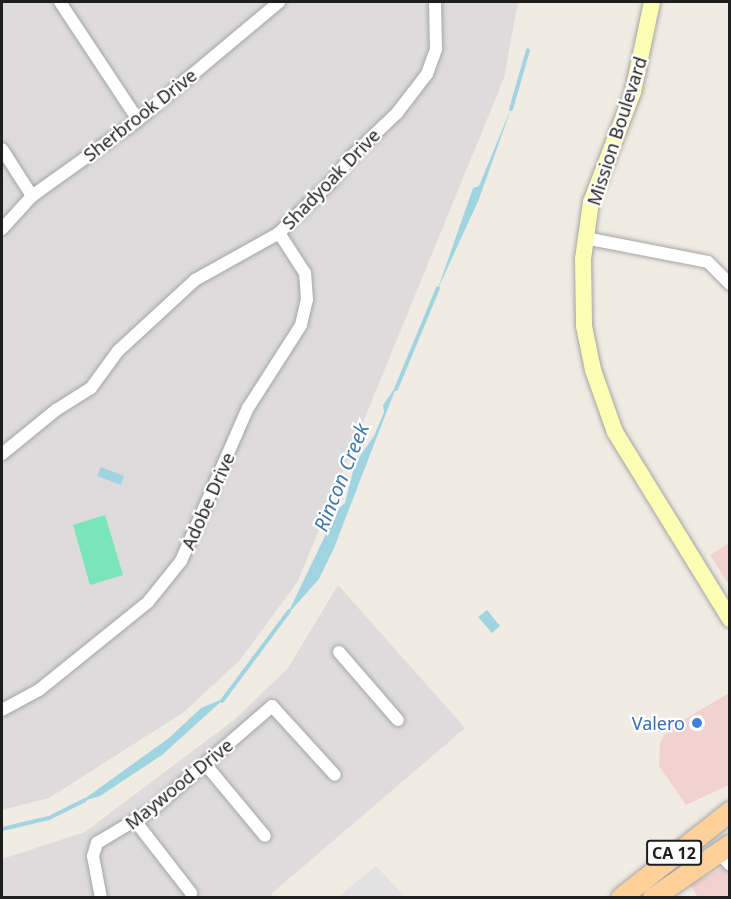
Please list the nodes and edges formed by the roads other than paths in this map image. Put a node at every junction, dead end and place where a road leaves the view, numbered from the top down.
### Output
1 (60, 2) edge
2 (279, 2) edge
3 (435, 2) edge
4 (652, 2) edge
5 (138, 120) junction
6 (2, 149) edge
7 (32, 196) junction
8 (2, 229) edge
9 (279, 233) junction
10 (585, 238) junction
11 (729, 284) edge
12 (2, 454) edge
13 (729, 619) edge
14 (339, 652) dead end
15 (2, 710) edge
16 (398, 720) dead end
17 (206, 765) junction
18 (335, 775) dead end
19 (729, 812) edge
20 (136, 822) junction
21 (265, 836) dead end
22 (726, 854) edge
23 (191, 893) dead end
24 (101, 897) edge
25 (621, 897) edge
26 (653, 897) edge

1 - 5 street
2 - 5 street, Sherbrook Drive
3 - 9 street, Shadyoak Drive
4 - 10 main road, Mission Boulevard
5 - 7 street, Sherbrook Drive
6 - 7 street
7 - 8 street, Sherbrook Drive
9 - 12 street, Shadyoak Drive
9 - 15 street, Adobe Drive
10 - 11 street
10 - 13 main road, Mission Boulevard
14 - 16 street
17 - 18 street, Maywood Drive
17 - 20 street, Maywood Drive
17 - 21 street
19 - 25 main road, CA 12
20 - 23 street
20 - 24 street, Maywood Drive
22 - 26 main road, CA 12

